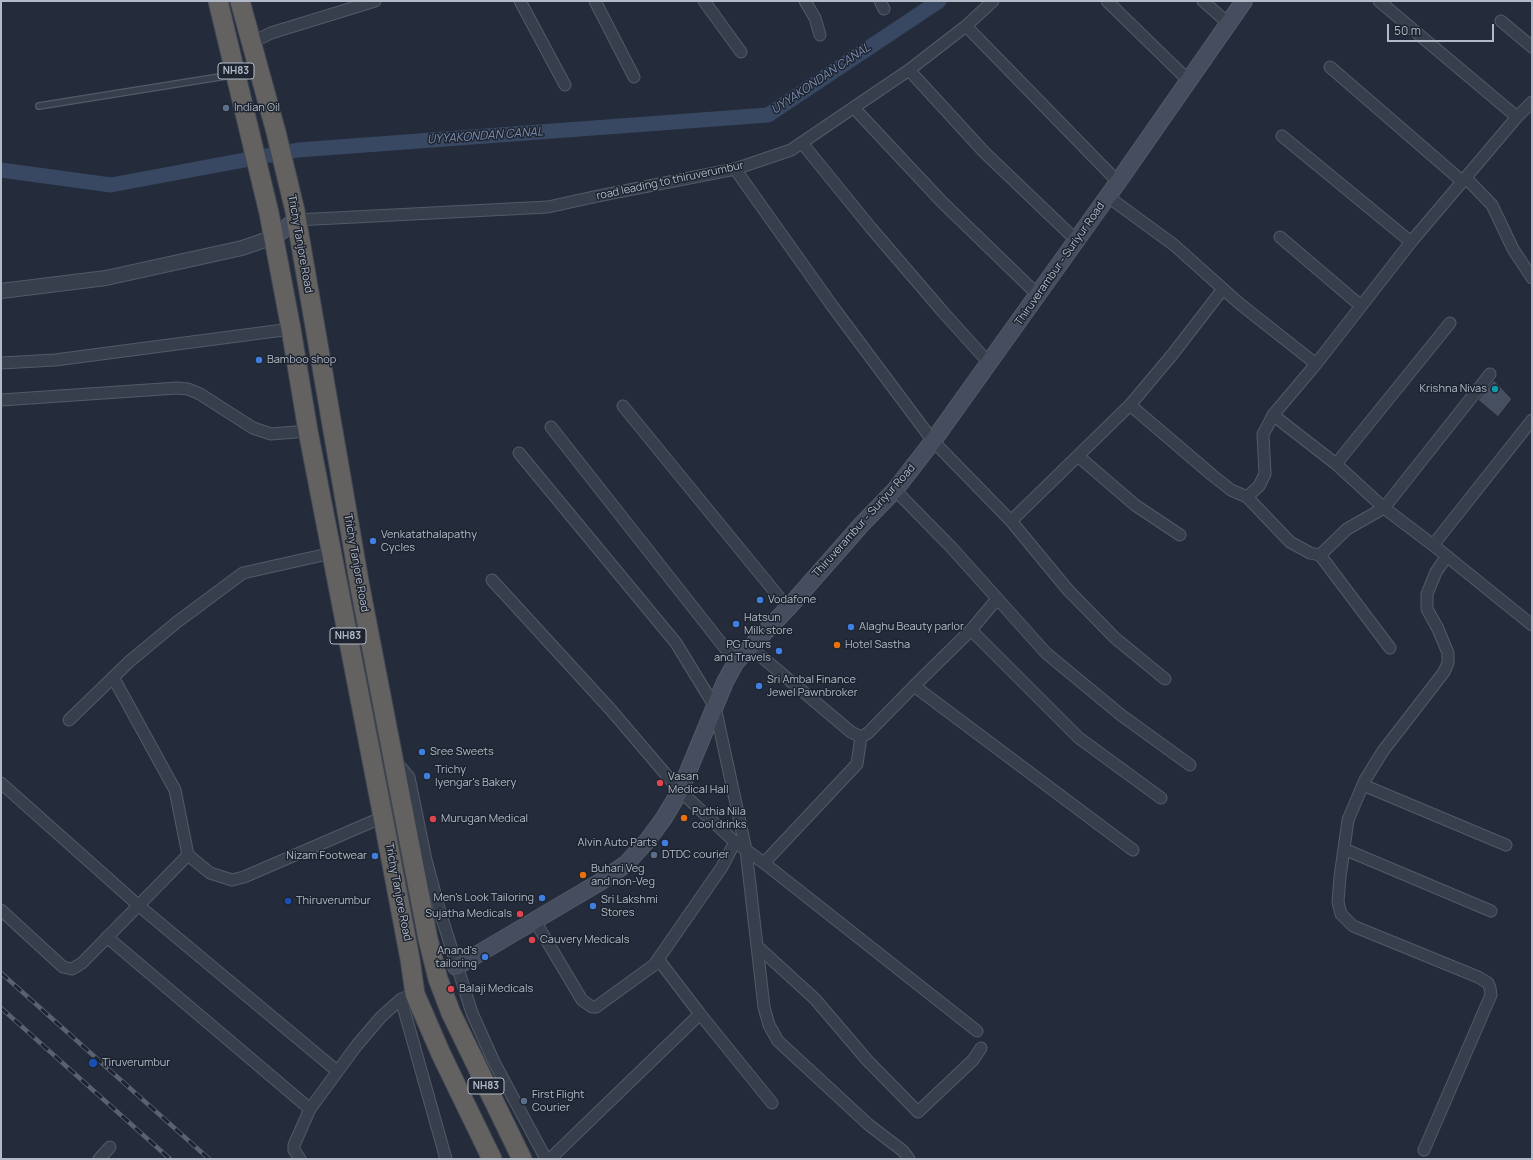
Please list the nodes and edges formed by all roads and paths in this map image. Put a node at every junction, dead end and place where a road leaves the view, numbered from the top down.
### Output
1 (218, 1) edge
2 (240, 1) edge
3 (375, 1) edge
4 (520, 1) edge
5 (595, 1) edge
6 (704, 1) edge
7 (805, 1) edge
8 (993, 1) edge
9 (1107, 1) edge
10 (1203, 1) edge
11 (1244, 1) edge
12 (1379, 1) edge
13 (1501, 21) dead end
14 (1228, 24) junction
15 (966, 26) junction
16 (820, 35) dead end
17 (251, 43) junction
18 (1532, 47) edge
19 (741, 52) dead end
20 (1330, 67) dead end
21 (909, 70) junction
22 (236, 74) junction
23 (634, 77) dead end
24 (1188, 80) junction
25 (566, 85) dead end
26 (1532, 102) edge
27 (39, 106) dead end
28 (854, 108) junction
29 (1517, 117) junction
30 (1282, 136) dead end
31 (802, 143) junction
32 (735, 169) junction
33 (1465, 180) junction
34 (1118, 182) junction
35 (1107, 196) junction
36 (296, 215) junction
37 (274, 237) junction
38 (1280, 237) dead end
39 (1076, 240) junction
40 (1411, 242) junction
41 (1532, 278) edge
42 (1226, 291) junction
43 (1, 292) edge
44 (1038, 295) junction
45 (1361, 306) junction
46 (1450, 323) dead end
47 (291, 329) junction
48 (1, 363) edge
49 (989, 363) junction
50 (1316, 364) junction
51 (1490, 374) dead end
52 (1, 400) edge
53 (1130, 405) junction
54 (623, 406) dead end
55 (1273, 415) junction
56 (1532, 420) edge
57 (551, 427) dead end
58 (308, 431) junction
59 (933, 441) junction
60 (519, 452) dead end
61 (1078, 456) junction
62 (1336, 464) junction
63 (895, 490) junction
64 (1246, 497) junction
65 (1384, 508) junction
66 (1011, 521) junction
67 (1180, 535) dead end
68 (1433, 545) junction
69 (332, 553) junction
70 (1320, 555) junction
71 (1447, 556) junction
72 (492, 580) dead end
73 (998, 599) junction
74 (788, 608) junction
75 (1532, 625) edge
76 (971, 630) junction
77 (750, 647) junction
78 (1390, 648) dead end
79 (736, 662) junction
80 (113, 678) junction
81 (1165, 679) dead end
82 (914, 686) junction
83 (715, 707) junction
84 (68, 720) dead end
85 (861, 737) junction
86 (393, 758) junction
87 (1190, 765) dead end
88 (1, 783) edge
89 (1363, 785) junction
90 (680, 791) junction
91 (1161, 798) dead end
92 (383, 817) junction
93 (735, 842) junction
94 (1506, 845) dead end
95 (1344, 849) junction
96 (746, 850) junction
97 (1133, 850) dead end
98 (188, 855) junction
99 (764, 863) junction
100 (138, 905) junction
101 (1, 910) edge
102 (1491, 911) dead end
103 (535, 921) junction
104 (107, 937) junction
105 (757, 946) junction
106 (658, 960) junction
107 (456, 967) junction
108 (408, 996) junction
109 (700, 1014) junction
110 (977, 1031) dead end
111 (981, 1048) dead end
112 (337, 1071) junction
113 (772, 1103) dead end
114 (310, 1109) junction
115 (110, 1147) dead end
116 (1424, 1150) dead end
117 (99, 1159) edge
118 (300, 1159) edge
119 (446, 1159) edge
120 (492, 1159) edge
121 (522, 1159) edge
122 (546, 1159) edge
123 (550, 1159) edge
124 (908, 1159) edge

1 - 22 highway, Trichy Tanjore Road / NH83
2 - 17 highway, Trichy Tanjore Road / NH83
3 - 17 street
4 - 25 street
5 - 23 street
6 - 19 street
7 - 16 street
8 - 15 street, road leading to thiruverumbur
9 - 24 street
10 - 14 street
11 - 14 main road, Thiruverambur - Suriyur Road
12 - 29 street
13 - 18 street
14 - 24 main road, Thiruverambur - Suriyur Road
15 - 21 street, road leading to thiruverumbur
15 - 34 street
17 - 36 highway, Trichy Tanjore Road / NH83
20 - 33 street
21 - 28 street, road leading to thiruverumbur
21 - 39 street
22 - 27 lane
22 - 37 highway, Trichy Tanjore Road / NH83
24 - 34 main road, Thiruverambur - Suriyur Road
26 - 29 street
28 - 31 street, road leading to thiruverumbur
28 - 44 street
29 - 33 street
30 - 40 street
31 - 32 street, road leading to thiruverumbur
31 - 49 street
32 - 36 street, road leading to thiruverumbur
32 - 59 street
33 - 40 street
33 - 41 street
34 - 35 main road, Thiruverambur - Suriyur Road
35 - 39 main road, Thiruverambur - Suriyur Road
35 - 42 street
36 - 37 main road
36 - 86 highway, Trichy Tanjore Road / NH83
37 - 43 street
37 - 47 highway, Trichy Tanjore Road / NH83
38 - 45 street
39 - 44 main road, Thiruverambur - Suriyur Road
40 - 45 street
42 - 50 street
42 - 53 street
44 - 49 main road, Thiruverambur - Suriyur Road
45 - 50 street
46 - 62 street
47 - 48 street
47 - 58 highway, Trichy Tanjore Road / NH83
49 - 59 main road, Thiruverambur - Suriyur Road
50 - 55 street
51 - 65 street
52 - 58 street
53 - 61 street
53 - 64 street
54 - 74 street
55 - 62 street
55 - 64 street
56 - 68 street
57 - 79 street
58 - 69 highway, Trichy Tanjore Road / NH83
59 - 63 main road, Thiruverambur - Suriyur Road
59 - 66 street
60 - 83 street
61 - 66 street
61 - 67 street
62 - 65 street
63 - 73 street
63 - 74 main road, Thiruverambur - Suriyur Road
64 - 70 street
65 - 68 street
65 - 70 street
66 - 81 street
68 - 71 street
69 - 80 street
69 - 92 highway, Trichy Tanjore Road / NH83
70 - 78 street
71 - 75 street
71 - 89 street
72 - 90 street
73 - 76 street
73 - 87 street
74 - 77 main road, Thiruverambur - Suriyur Road
76 - 82 street
76 - 91 street
77 - 79 main road, Thiruverambur - Suriyur Road
77 - 85 street
79 - 83 main road, Thiruverambur - Suriyur Road
80 - 84 street
80 - 98 street
82 - 85 street
82 - 97 street
83 - 90 main road, Thiruverambur - Suriyur Road
83 - 96 street
85 - 99 street
86 - 107 street
86 - 121 highway, Trichy Tanjore Road / NH83
88 - 100 street
89 - 94 street
89 - 95 street
90 - 93 street
90 - 103 main road, Thiruverambur - Suriyur Road
92 - 98 street
92 - 108 highway, Trichy Tanjore Road / NH83
93 - 96 street
93 - 106 street
95 - 102 street
95 - 116 street
96 - 99 street
96 - 105 street
98 - 100 street
99 - 110 street
100 - 104 street
100 - 112 street
101 - 104 street
103 - 106 street
103 - 107 main road, Thiruverambur - Suriyur Road
104 - 114 street
105 - 111 street
105 - 124 street
106 - 109 street
107 - 122 street
108 - 112 street
108 - 119 street
108 - 120 highway, Trichy Tanjore Road / NH83
109 - 113 street
109 - 123 street
112 - 114 street
114 - 118 street
115 - 117 street

